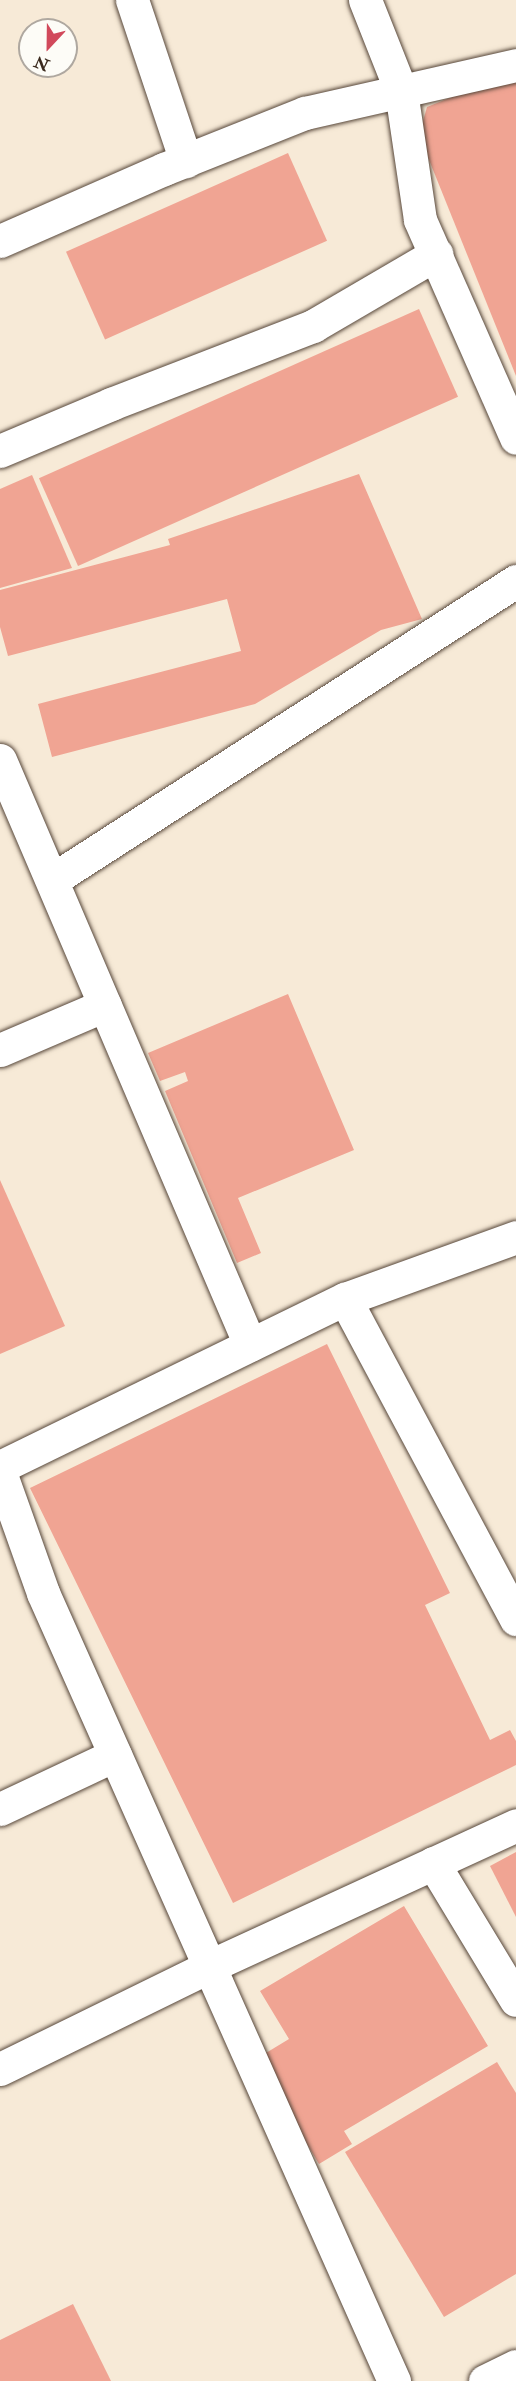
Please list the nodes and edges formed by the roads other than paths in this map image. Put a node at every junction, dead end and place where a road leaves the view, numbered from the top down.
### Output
1 (132, 0) edge
2 (365, 0) edge
3 (516, 65) edge
4 (401, 91) junction
5 (186, 161) junction
6 (0, 241) edge
7 (436, 254) junction
8 (516, 438) edge
9 (0, 451) edge
10 (516, 581) edge
11 (0, 760) edge
12 (52, 880) junction
13 (105, 1005) junction
14 (0, 1050) edge
15 (516, 1237) edge
16 (345, 1299) junction
17 (250, 1345) junction
18 (0, 1469) edge
19 (516, 1619) edge
20 (116, 1755) junction
21 (0, 1809) edge
22 (516, 1825) edge
23 (433, 1863) junction
24 (210, 1966) junction
25 (516, 2000) edge
26 (0, 2068) edge
27 (516, 2366) edge
28 (394, 2381) edge
29 (485, 2381) edge

1 - 5 street
2 - 4 street
3 - 4 street
4 - 5 street
4 - 7 street
5 - 6 street
7 - 8 street
7 - 9 street
10 - 12 street
11 - 12 street
12 - 13 street
13 - 14 street
13 - 17 street
15 - 16 street
16 - 17 street
16 - 19 street
17 - 18 street
18 - 20 street
20 - 21 street
20 - 24 street
22 - 23 street
23 - 24 street
23 - 25 street
24 - 26 street
24 - 28 street
27 - 29 street

